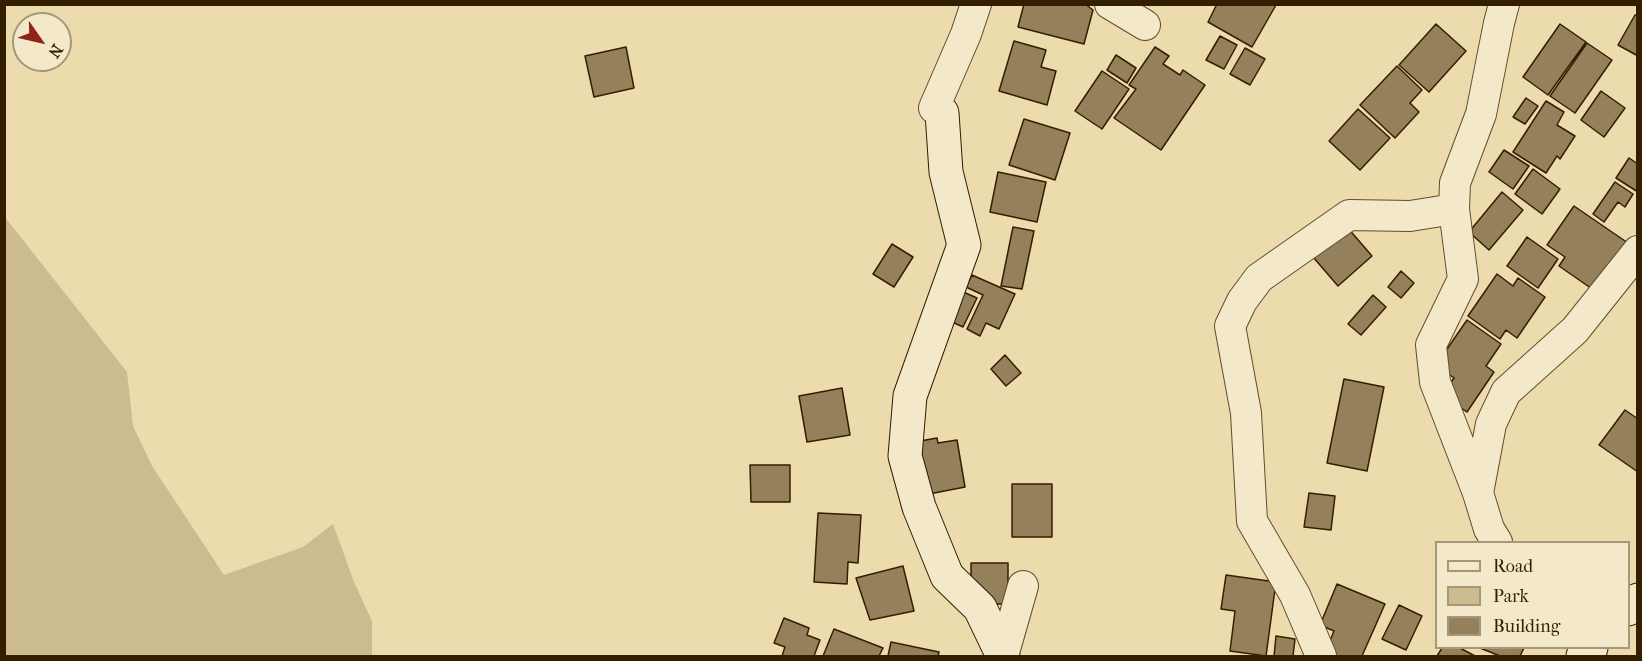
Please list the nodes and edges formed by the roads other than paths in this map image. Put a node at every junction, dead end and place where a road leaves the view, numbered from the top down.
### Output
1 (976, 4) edge
2 (1110, 4) edge
3 (1504, 4) edge
4 (1145, 25) dead end
5 (942, 113) joint
6 (1454, 209) junction
7 (1638, 251) edge
8 (1478, 493) junction
9 (1496, 541) edge
10 (1023, 586) dead end
11 (1003, 657) edge
12 (1322, 657) edge

1 - 5 street
2 - 4 street
3 - 6 street
5 - 11 street
6 - 8 street
6 - 12 street
7 - 8 street
8 - 9 street
10 - 11 street

